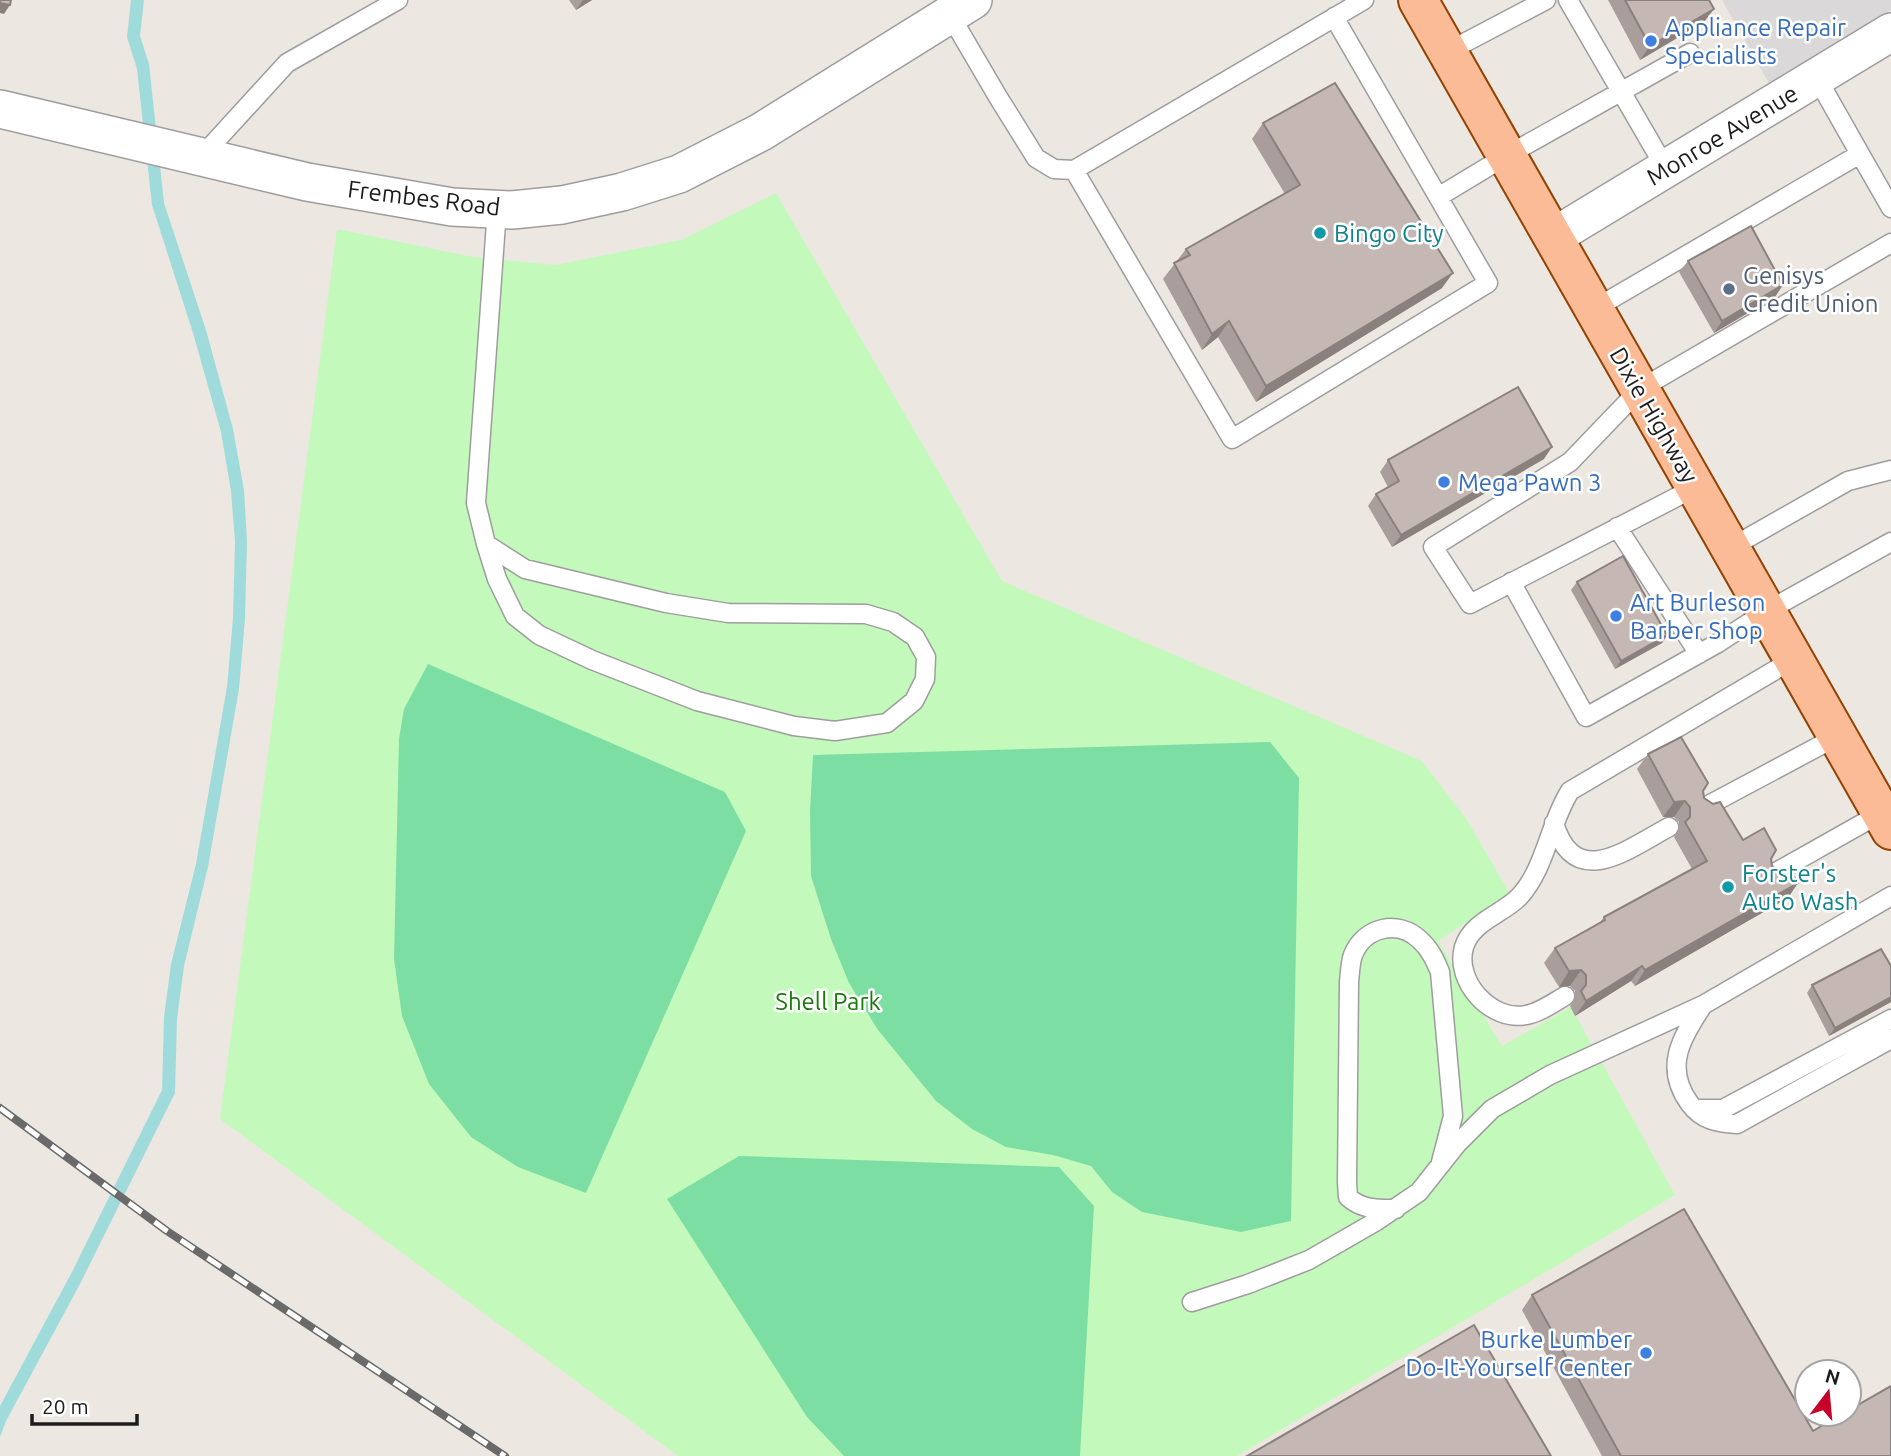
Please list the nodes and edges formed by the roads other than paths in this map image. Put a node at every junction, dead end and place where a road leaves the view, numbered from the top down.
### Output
1 (398, 0) edge
2 (1364, 0) edge
3 (1418, 0) edge
4 (1546, 0) edge
5 (1568, 0) edge
6 (962, 7) edge
7 (1334, 17) junction
8 (1891, 32) edge
9 (1447, 52) junction
10 (1690, 53) edge
11 (1817, 78) junction
12 (1621, 91) junction
13 (0, 109) edge
14 (1860, 155) junction
15 (1506, 156) junction
16 (201, 158) junction
17 (1666, 169) junction
18 (1074, 170) junction
19 (1438, 197) junction
20 (1891, 208) edge
21 (497, 209) junction
22 (1553, 237) junction
23 (1891, 243) edge
24 (1594, 309) junction
25 (1640, 389) junction
26 (1891, 470) edge
27 (1696, 487) junction
28 (1617, 527) junction
29 (1891, 542) edge
30 (486, 544) junction
31 (1730, 548) junction
32 (1511, 582) junction
33 (1767, 611) junction
34 (1699, 654) junction
35 (1794, 659) junction
36 (1838, 736) junction
37 (1703, 808) edge
38 (1886, 821) edge
39 (1554, 823) junction
40 (1669, 827) edge
41 (1771, 875) edge
42 (1891, 896) edge
43 (1565, 996) edge
44 (1703, 1005) junction
45 (1891, 1019) edge
46 (1891, 1039) edge
47 (1694, 1109) junction
48 (1441, 1162) junction
49 (1396, 1209) junction
50 (1192, 1302) dead end

1 - 16 lane
2 - 7 lane
3 - 9 main road, Dixie Highway
4 - 9 lane
5 - 12 lane
6 - 18 lane
6 - 21 street, Frembes Road
7 - 18 lane
7 - 19 lane
8 - 11 street, Monroe Avenue
9 - 15 main road, Dixie Highway
10 - 12 lane
11 - 14 lane
11 - 17 street, Monroe Avenue
12 - 15 lane
12 - 17 lane
13 - 16 street, Frembes Road
14 - 20 lane
14 - 24 lane
15 - 19 lane
15 - 22 main road, Dixie Highway
16 - 21 street, Frembes Road
17 - 22 street, Monroe Avenue
18 - 19 lane
21 - 30 lane
22 - 24 main road, Dixie Highway
23 - 25 lane
24 - 25 main road, Dixie Highway
25 - 27 main road, Dixie Highway
25 - 32 lane
26 - 31 lane
27 - 28 lane
27 - 31 main road, Dixie Highway
28 - 32 lane
28 - 34 lane
29 - 33 lane
30 - 30 lane
31 - 33 main road, Dixie Highway
32 - 34 lane
33 - 34 lane
33 - 35 main road, Dixie Highway
35 - 36 main road, Dixie Highway
35 - 39 lane
36 - 37 lane
36 - 38 main road, Dixie Highway
38 - 41 lane
39 - 40 lane
39 - 43 lane
42 - 44 lane
44 - 47 lane
44 - 48 lane
45 - 47 lane
46 - 47 lane
48 - 49 lane
48 - 49 lane
49 - 50 lane

